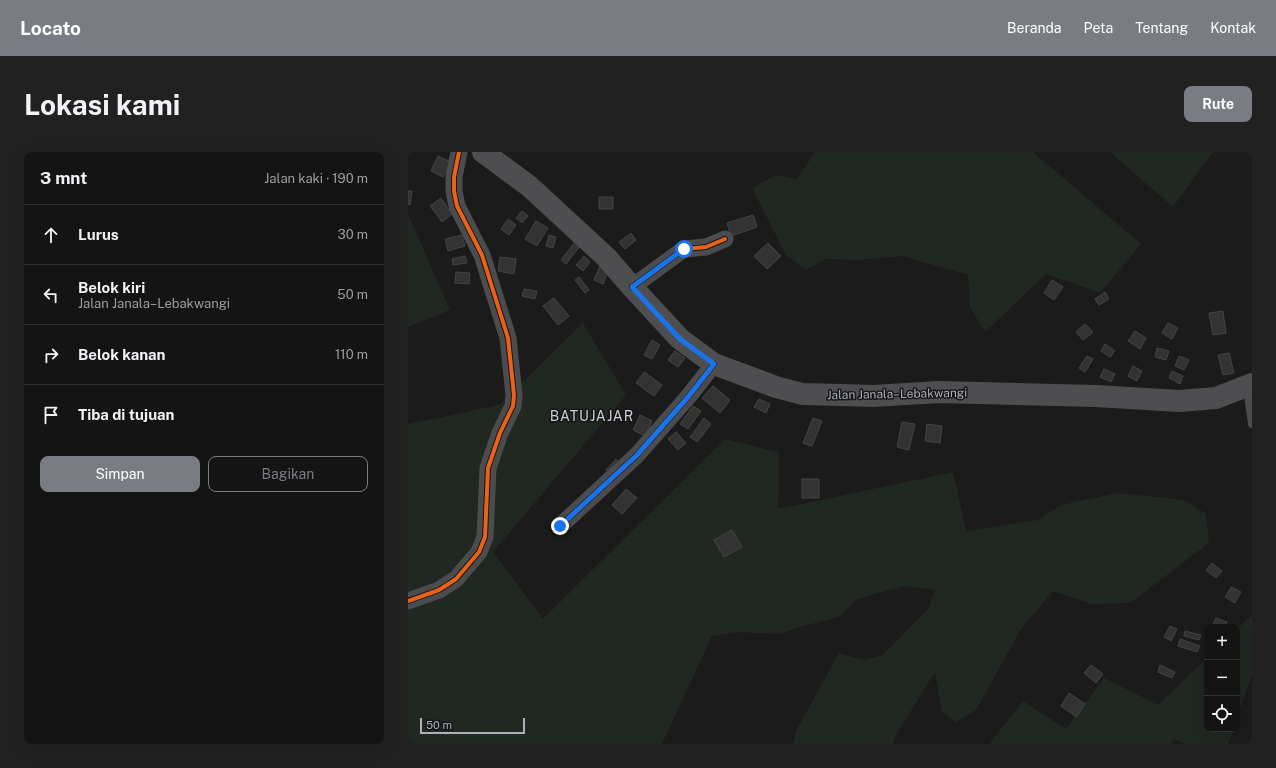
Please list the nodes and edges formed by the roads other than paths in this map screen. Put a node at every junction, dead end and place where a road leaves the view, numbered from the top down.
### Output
1 (459, 152) edge
2 (483, 152) edge
3 (725, 239) dead end
4 (632, 287) junction
5 (714, 364) junction
6 (1249, 385) edge
7 (1252, 424) edge
8 (560, 526) dead end
9 (408, 601) edge

1 - 9 street
2 - 4 main road, Jalan Janala–Lebakwangi
3 - 4 street
4 - 5 main road, Jalan Janala–Lebakwangi
5 - 6 main road, Jalan Janala–Lebakwangi
5 - 8 street
6 - 7 lane

